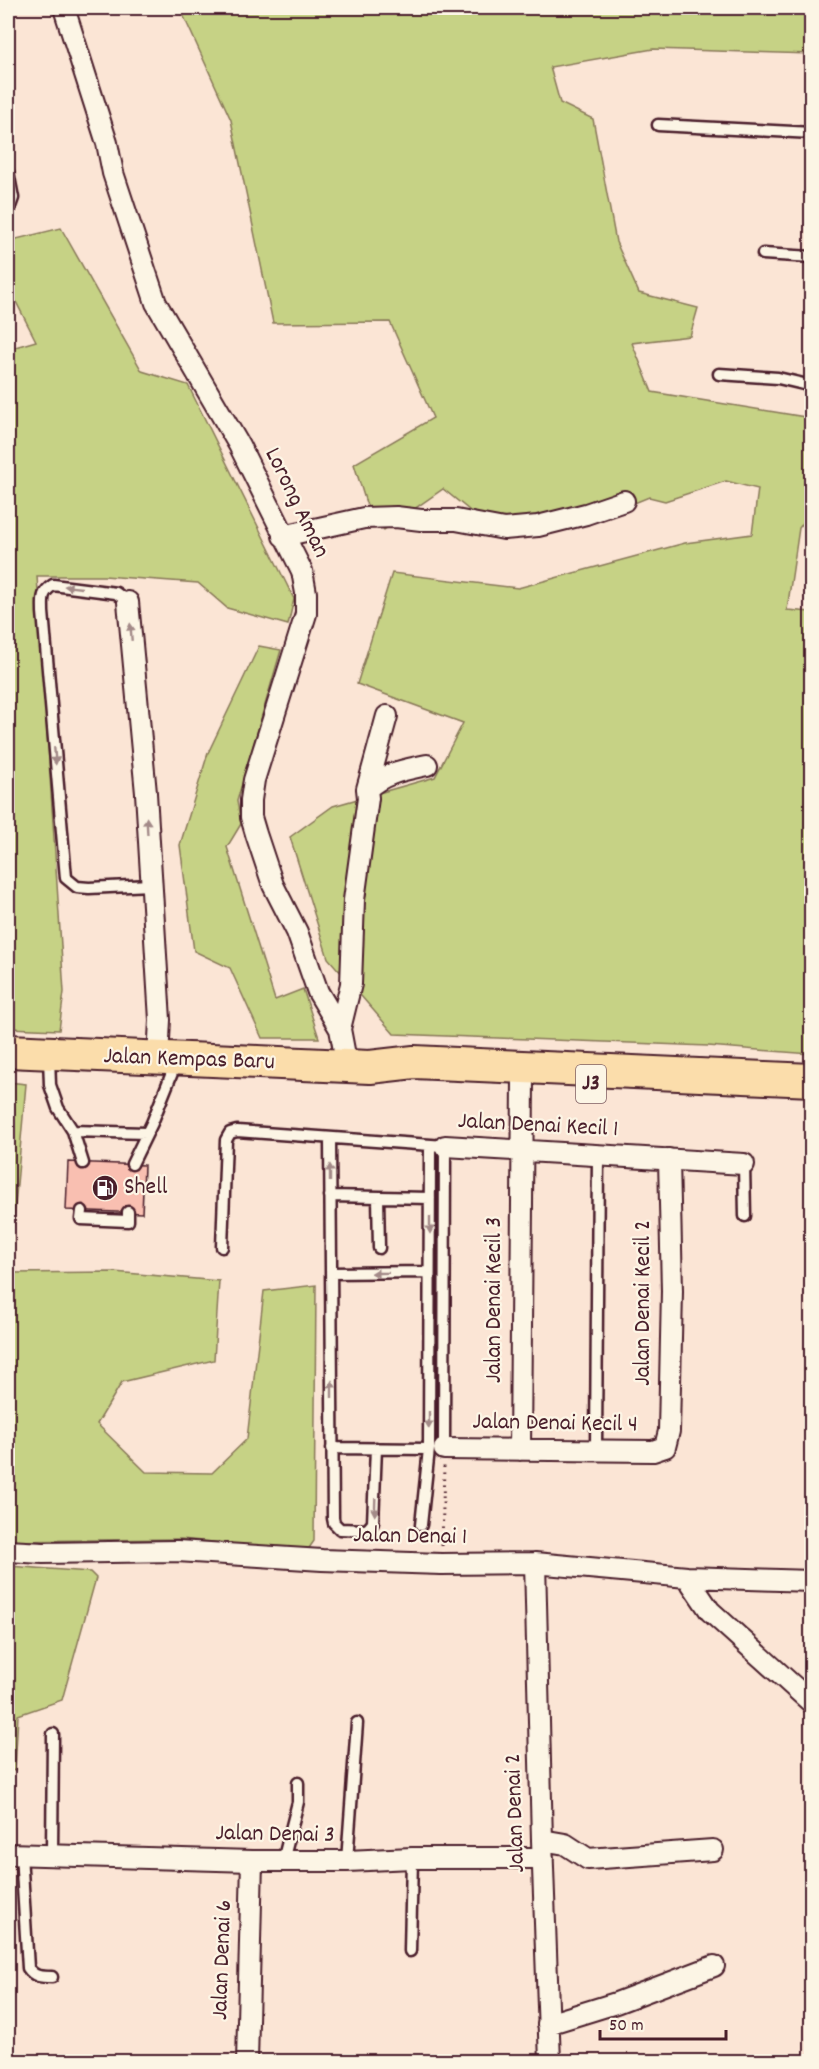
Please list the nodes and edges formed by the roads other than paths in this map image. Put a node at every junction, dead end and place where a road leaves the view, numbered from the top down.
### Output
1 (64, 8) edge
2 (658, 125) dead end
3 (812, 133) edge
4 (8, 172) edge
5 (8, 212) edge
6 (763, 254) dead end
7 (812, 257) edge
8 (719, 374) dead end
9 (812, 386) edge
10 (624, 501) dead end
11 (284, 536) junction
12 (128, 602) joint
13 (387, 716) dead end
14 (427, 765) dead end
15 (367, 789) junction
16 (150, 885) junction
17 (340, 1029) junction
18 (8, 1051) edge
19 (49, 1053) junction
20 (167, 1059) junction
21 (358, 1066) junction
22 (523, 1080) junction
23 (812, 1080) edge
24 (812, 1098) edge
25 (73, 1131) junction
26 (146, 1132) junction
27 (330, 1139) junction
28 (437, 1146) junction
29 (521, 1150) junction
30 (598, 1155) junction
31 (669, 1159) junction
32 (83, 1163) dead end
33 (132, 1164) dead end
34 (744, 1164) joint
35 (330, 1196) junction
36 (378, 1197) junction
37 (430, 1198) junction
38 (82, 1211) dead end
39 (128, 1212) dead end
40 (745, 1216) dead end
41 (222, 1247) dead end
42 (379, 1248) dead end
43 (429, 1272) junction
44 (331, 1273) junction
45 (665, 1447) joint
46 (332, 1448) junction
47 (376, 1448) junction
48 (437, 1449) junction
49 (520, 1450) junction
50 (596, 1450) junction
51 (421, 1525) dead end
52 (8, 1551) edge
53 (535, 1563) junction
54 (687, 1577) junction
55 (812, 1581) edge
56 (812, 1703) edge
57 (357, 1723) dead end
58 (53, 1734) dead end
59 (298, 1783) dead end
60 (542, 1849) junction
61 (713, 1850) dead end
62 (14, 1854) edge
63 (52, 1854) junction
64 (412, 1858) junction
65 (252, 1861) junction
66 (283, 1861) junction
67 (347, 1861) junction
68 (410, 1951) dead end
69 (714, 1966) dead end
70 (52, 1977) dead end
71 (548, 2024) junction
72 (247, 2061) edge
73 (550, 2061) edge

1 - 11 street, Lorong Aman
2 - 3 lane
4 - 5 lane
6 - 7 lane
8 - 9 lane
10 - 11 street
11 - 17 street, Lorong Aman
16 -> 12 street
12 -> 16 lane
13 - 15 street
14 - 15 street
15 - 17 street
16 - 20 street
17 - 21 street, Lorong Aman
18 - 19 main road, Jalan Kempas Baru / J3
19 - 20 main road, Jalan Kempas Baru / J3
19 - 25 lane
20 - 21 main road, Jalan Kempas Baru / J3
20 - 26 lane
21 - 22 main road, Jalan Kempas Baru / J3
21 - 23 main road, Jalan Kempas Baru / J3
22 - 24 main road, Jalan Kempas Baru / J3
22 - 29 street, Jalan Denai Kecil 3
25 - 26 lane
25 - 32 lane
26 - 33 lane
27 - 28 lane, Jalan Denai Kecil 1
35 -> 27 lane
27 - 41 lane, Jalan Denai Kecil 1
28 - 29 street, Jalan Denai Kecil 1
28 - 37 lane
28 - 48 lane
29 - 30 street, Jalan Denai Kecil 1
29 - 49 street, Jalan Denai Kecil 3
30 - 31 street, Jalan Denai Kecil 1
30 - 50 lane
31 - 34 street, Jalan Denai Kecil 1
31 - 45 street, Jalan Denai Kecil 2
34 - 40 lane
35 - 36 lane
35 - 44 lane
36 - 37 lane
36 - 42 lane
37 -> 43 lane
38 - 39 lane
43 -> 44 lane
43 -> 48 lane
46 -> 44 lane
45 - 50 street, Jalan Denai Kecil 4
46 - 47 lane
47 -> 46 lane
47 - 48 lane
48 - 49 street, Jalan Denai Kecil 4
48 - 51 lane
49 - 50 street, Jalan Denai Kecil 4
52 - 53 street, Jalan Denai 1
53 - 54 street, Jalan Denai 1
53 - 60 street, Jalan Denai 2
54 - 55 street, Jalan Denai 1
54 - 56 street
57 - 67 lane
58 - 63 lane
59 - 66 lane
60 - 61 street, Jalan Denai 3
60 - 64 street, Jalan Denai 3
60 - 71 street, Jalan Denai 2
62 - 63 street, Jalan Denai 3
62 - 70 lane
63 - 65 street, Jalan Denai 3
64 - 67 street, Jalan Denai 3
64 - 68 lane
65 - 66 street, Jalan Denai 3
65 - 72 street, Jalan Denai 6
66 - 67 street, Jalan Denai 3
69 - 71 street
71 - 73 street, Jalan Denai 2

